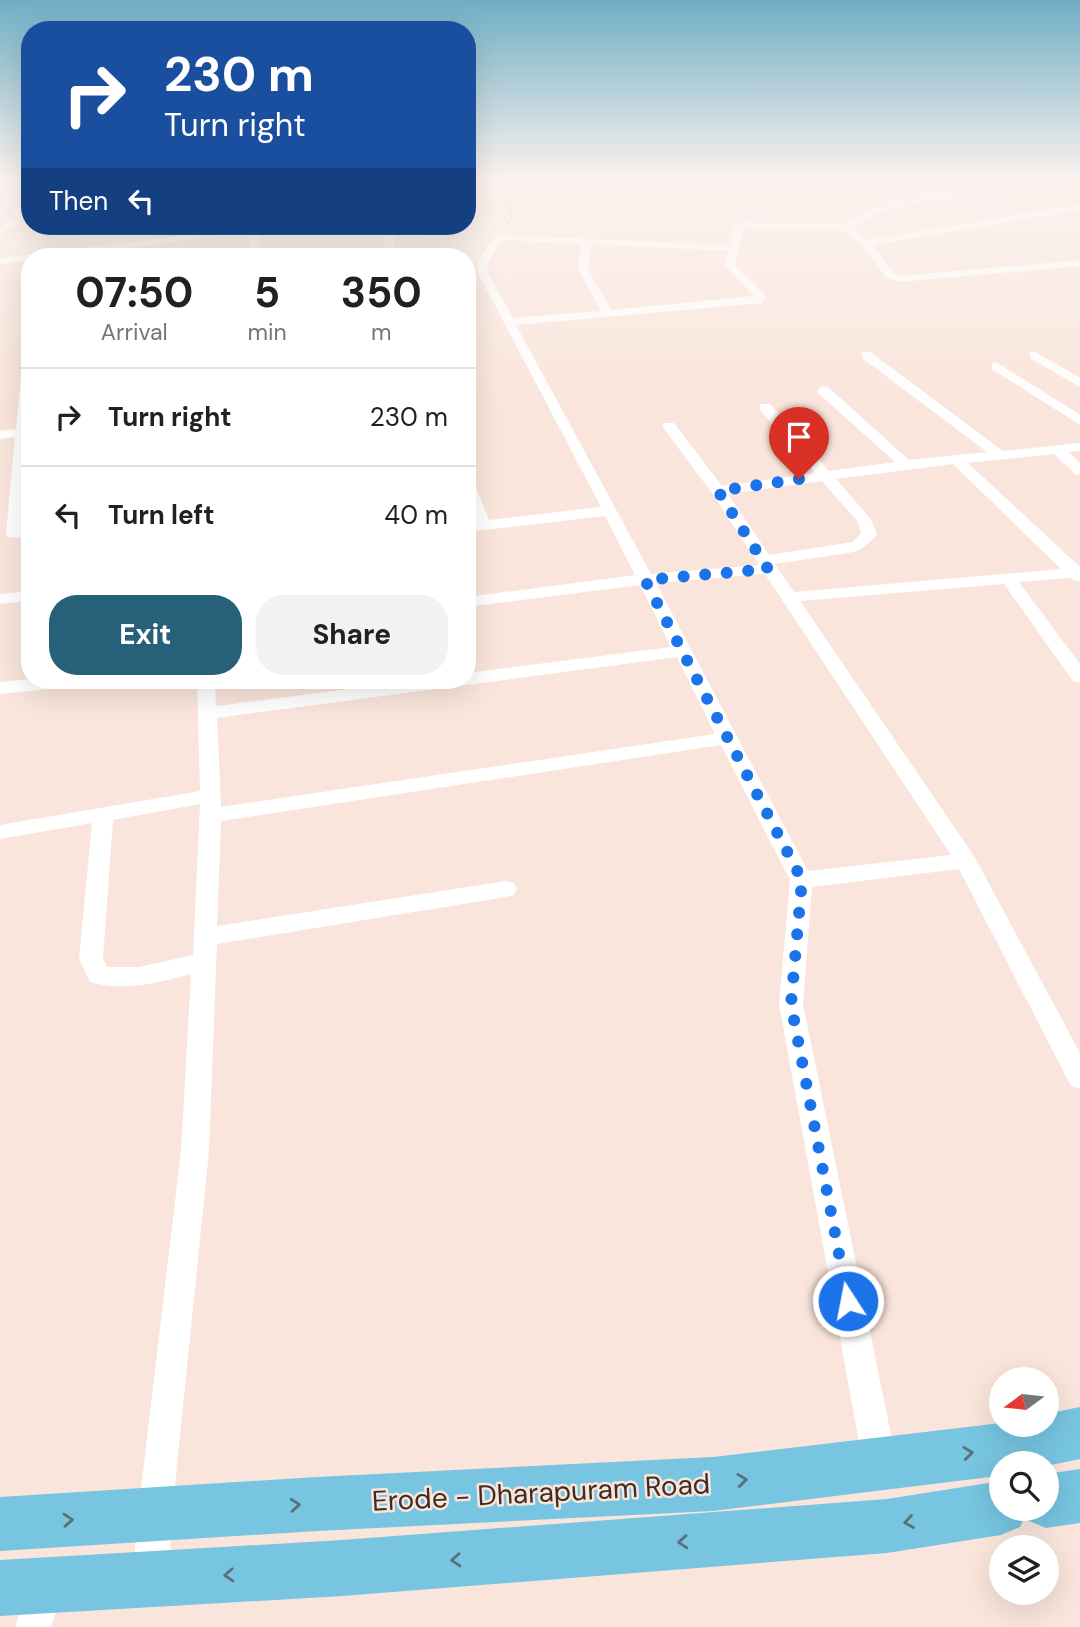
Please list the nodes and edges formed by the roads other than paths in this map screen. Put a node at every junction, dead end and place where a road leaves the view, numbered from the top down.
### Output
1 (21, 258) edge
2 (486, 258) edge
3 (583, 258) edge
4 (732, 258) edge
5 (877, 258) edge
6 (0, 261) edge
7 (1080, 264) edge
8 (1052, 266) junction
9 (1071, 276) dead end
10 (608, 314) junction
11 (508, 322) junction
12 (866, 355) dead end
13 (1034, 355) dead end
14 (996, 366) dead end
15 (1080, 383) edge
16 (823, 390) dead end
17 (765, 407) dead end
18 (1080, 421) edge
19 (669, 426) dead end
20 (21, 432) edge
21 (0, 435) edge
22 (21, 445) edge
23 (1080, 447) edge
24 (1059, 451) junction
25 (1001, 456) junction
26 (957, 460) junction
27 (906, 465) junction
28 (1080, 471) edge
29 (826, 475) junction
30 (718, 491) junction
31 (476, 506) edge
32 (610, 511) junction
33 (483, 525) junction
34 (476, 526) edge
35 (21, 534) edge
36 (766, 565) junction
37 (1078, 574) edge
38 (1008, 578) junction
39 (645, 580) junction
40 (21, 597) edge
41 (789, 597) junction
42 (0, 599) edge
43 (476, 600) edge
44 (682, 651) junction
45 (1080, 677) edge
46 (476, 678) edge
47 (21, 686) edge
48 (0, 688) edge
49 (206, 689) edge
50 (392, 689) edge
51 (207, 713) junction
52 (727, 737) junction
53 (210, 806) junction
54 (103, 814) junction
55 (0, 832) edge
56 (966, 861) junction
57 (802, 880) junction
58 (506, 889) dead end
59 (205, 949) junction
60 (1080, 1078) edge
61 (1080, 1433) edge
62 (880, 1464) junction
63 (1080, 1496) edge
64 (1059, 1500) edge
65 (989, 1510) edge
66 (155, 1514) junction
67 (0, 1524) edge
68 (151, 1579) junction
69 (26, 1600) edge

1 - 6 street
2 - 11 street
3 - 10 street
4 - 10 street
5 - 8 street
7 - 8 street
8 - 9 street
10 - 11 street
11 - 32 street
12 - 25 street
13 - 15 street
14 - 18 street
16 - 27 street
17 - 29 street
19 - 30 street
20 - 21 street
22 - 35 street
23 - 24 street
24 - 25 street
24 - 28 street
25 - 26 street
26 - 27 street
26 - 37 street
27 - 29 street
29 - 30 street
29 - 36 street
30 - 36 street
31 - 33 street
32 - 33 street
32 - 39 street
33 - 34 street
36 - 39 street
36 - 41 street
37 - 38 street
38 - 41 street
38 - 45 street
39 - 43 street
39 - 44 street
40 - 42 street
41 - 56 street
44 - 46 street
44 - 52 street
47 - 48 street
49 - 51 street
50 - 51 street
51 - 53 street
52 - 53 street
52 - 57 street
53 - 54 street
53 - 59 street
54 - 55 street
54 - 59 street
56 - 57 street
56 - 60 street
57 - 62 street
58 - 59 street
59 - 66 street
62 -> 61 main road, Erode - Dharapuram Road
66 -> 62 main road, Erode - Dharapuram Road
63 - 64 main road
65 -> 68 main road
67 -> 66 main road, Erode - Dharapuram Road
66 - 68 street
68 - 69 main road

